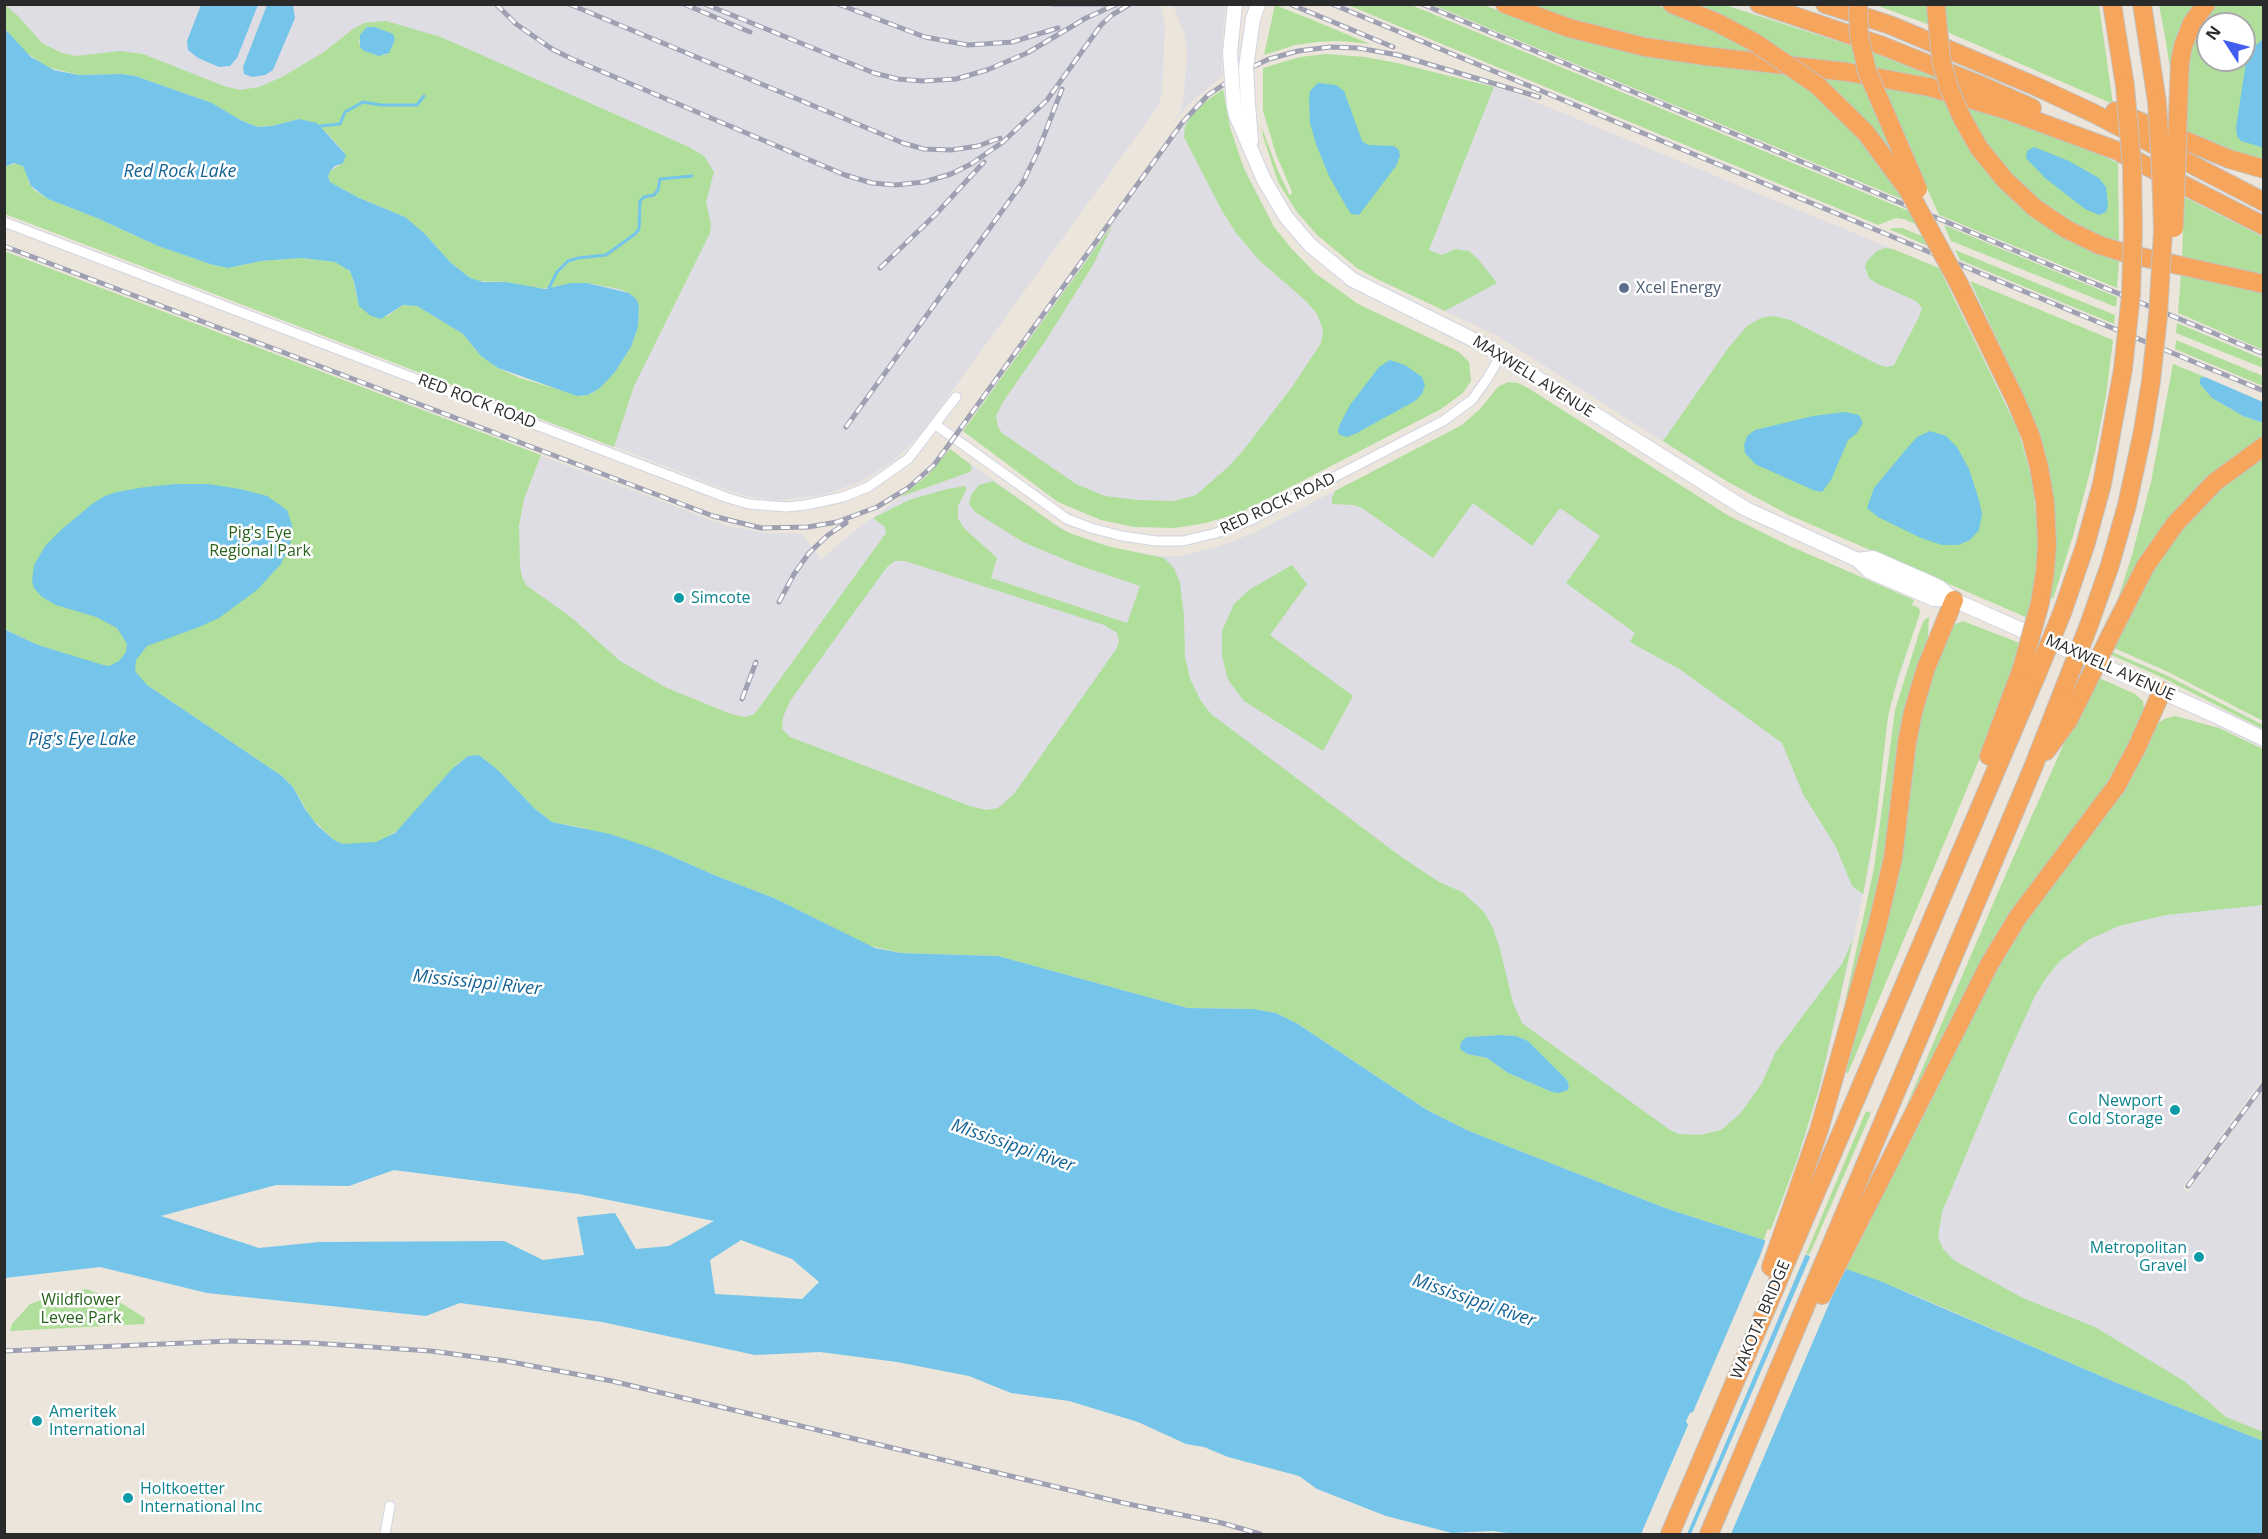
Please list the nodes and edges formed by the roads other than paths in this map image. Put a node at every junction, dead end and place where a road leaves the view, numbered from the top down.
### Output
1 (1235, 4) edge
2 (1258, 4) edge
3 (1505, 4) edge
4 (1672, 4) edge
5 (1759, 4) edge
6 (1825, 4) edge
7 (1859, 4) edge
8 (2112, 4) edge
9 (2142, 4) edge
10 (2206, 4) edge
11 (1936, 6) edge
12 (1890, 25) junction
13 (1976, 61) junction
14 (1241, 105) junction
15 (2115, 150) junction
16 (2264, 169) edge
17 (2264, 202) edge
18 (4, 222) edge
19 (2264, 226) edge
20 (1959, 284) junction
21 (2264, 284) edge
22 (1501, 355) junction
23 (2151, 381) junction
24 (956, 398) dead end
25 (936, 425) junction
26 (2262, 447) edge
27 (1954, 600) junction
28 (2030, 671) junction
29 (2162, 691) junction
30 (2264, 739) edge
31 (2032, 770) junction
32 (1727, 1399) junction
33 (1762, 1411) junction
34 (390, 1506) dead end
35 (1672, 1529) edge
36 (1709, 1533) edge
37 (385, 1534) edge

1 - 14 main road, MAXWELL AVENUE, bridge
2 - 14 main road, MAXWELL AVENUE, bridge
3 - 15 highway
4 - 20 highway, bridge
5 - 15 highway
6 - 12 highway
7 - 12 highway
7 - 20 highway, bridge
8 - 28 highway, bridge
9 - 23 highway, bridge
10 - 23 highway, bridge
11 - 21 highway, bridge
12 - 13 highway
13 - 16 highway
13 - 17 highway
14 - 22 main road, MAXWELL AVENUE
15 - 19 highway
18 - 25 street, RED ROCK ROAD
20 - 28 highway, bridge
22 - 25 street, RED ROCK ROAD
22 - 27 main road, MAXWELL AVENUE
23 - 31 highway, bridge
24 - 25 street, RED ROCK ROAD
26 - 31 highway, bridge
27 - 29 main road, MAXWELL AVENUE
27 - 32 highway
28 - 32 highway, WAKOTA BRIDGE
29 - 30 main road, MAXWELL AVENUE
29 - 33 highway
31 - 33 highway
32 - 35 highway, WAKOTA BRIDGE
33 - 36 highway
34 - 37 street

